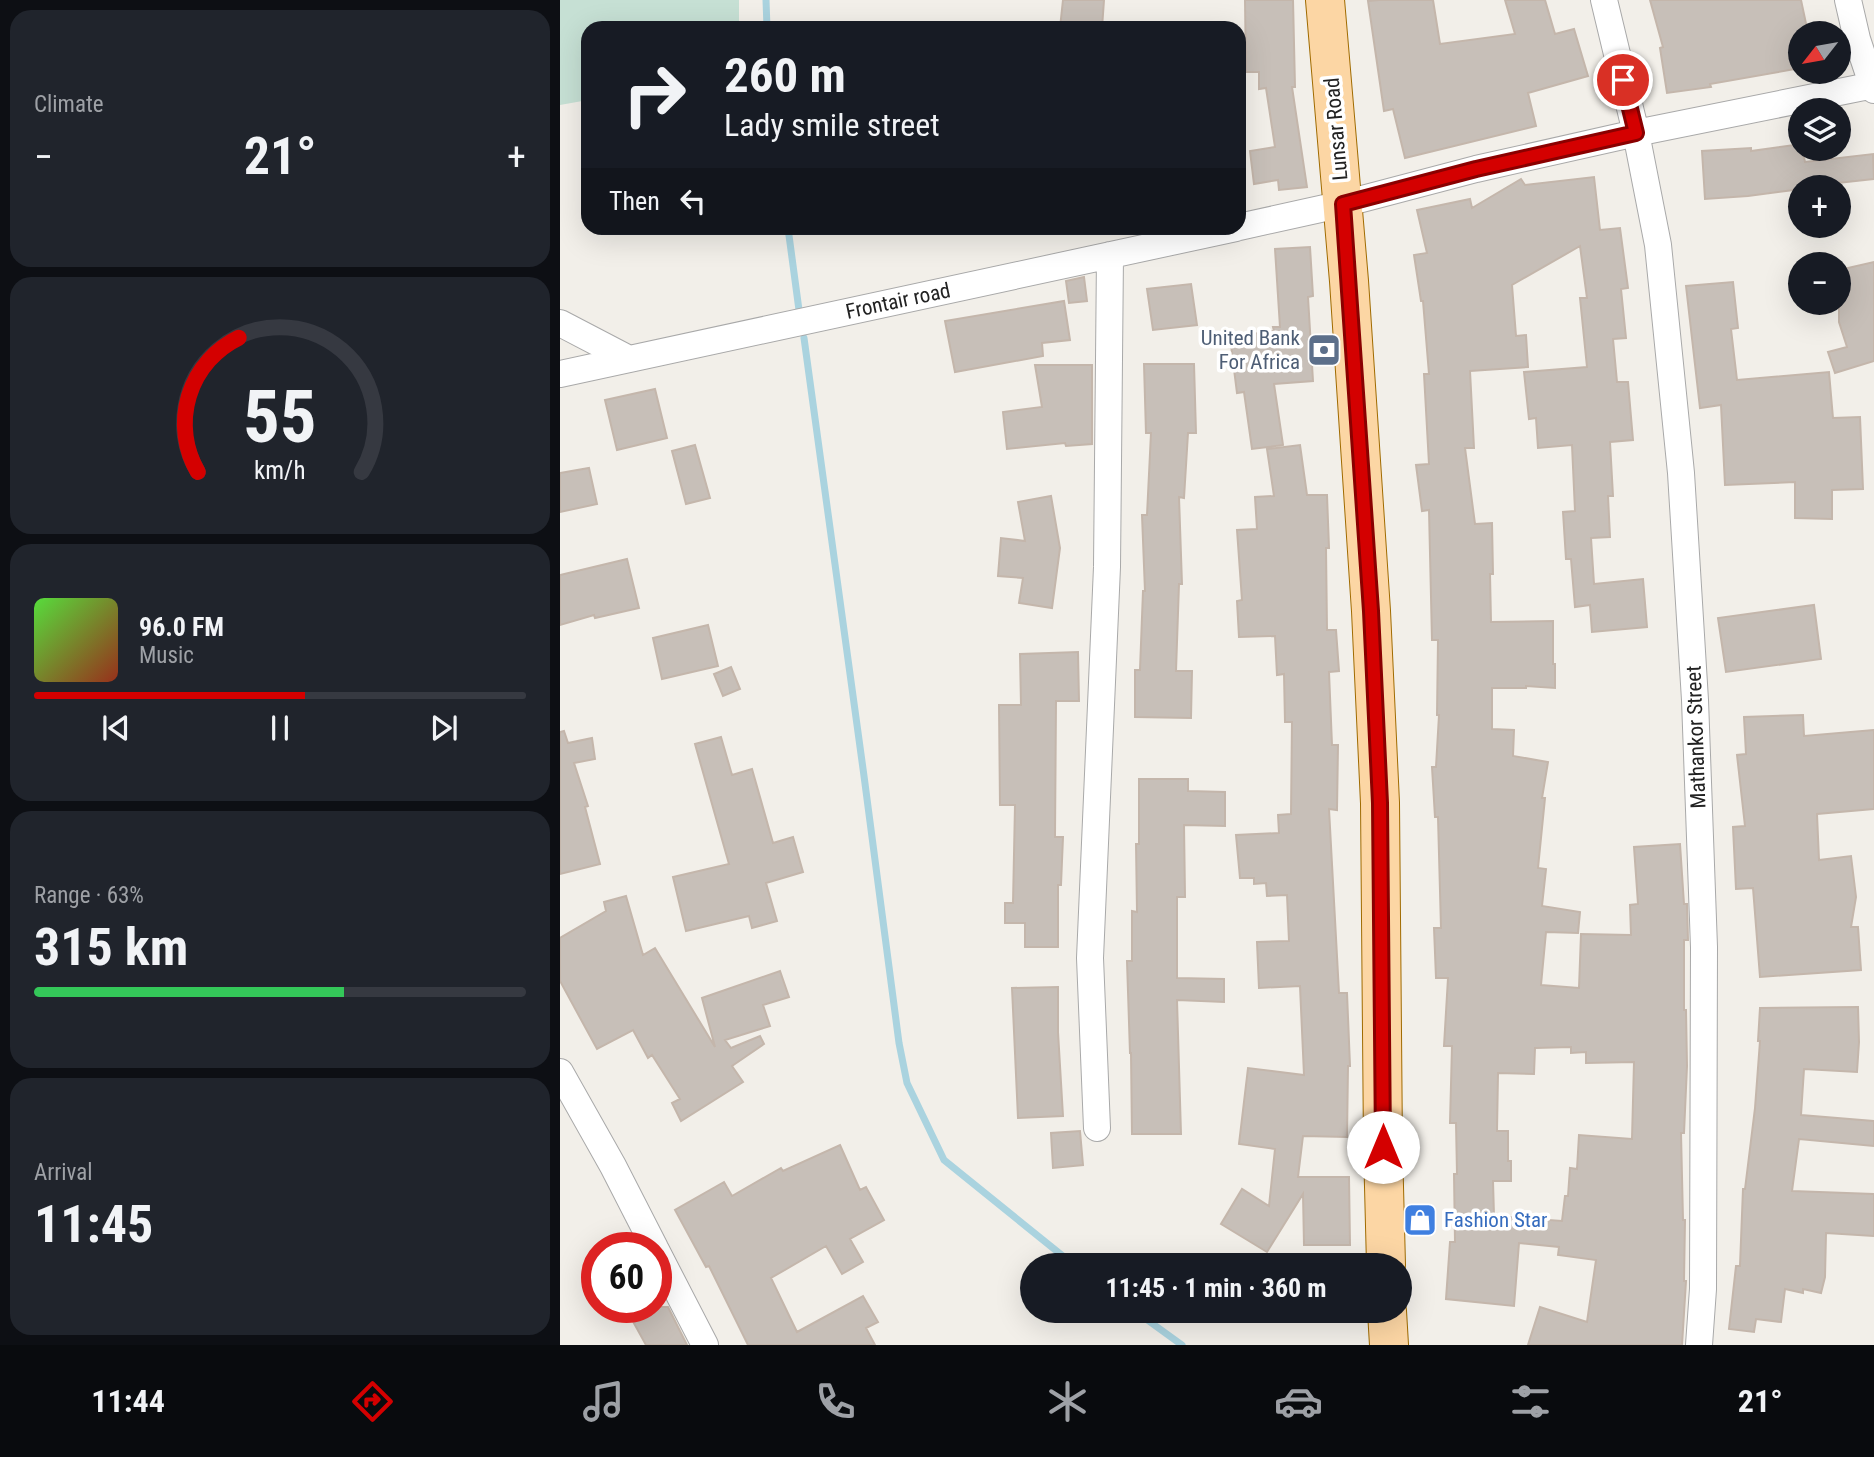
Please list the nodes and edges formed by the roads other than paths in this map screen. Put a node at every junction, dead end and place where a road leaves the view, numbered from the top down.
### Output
1 (1325, 0) edge
2 (1604, 0) edge
3 (1848, 0) edge
4 (1874, 87) edge
5 (1636, 133) junction
6 (1343, 204) junction
7 (1246, 225) edge
8 (1201, 235) edge
9 (1110, 255) junction
10 (560, 323) edge
11 (629, 359) junction
12 (560, 374) edge
13 (560, 1072) edge
14 (1097, 1128) dead end
15 (647, 1232) edge
16 (1386, 1253) edge
17 (672, 1280) edge
18 (1388, 1323) edge
19 (705, 1345) edge
20 (1389, 1345) edge
21 (1699, 1345) edge

1 - 6 main road, Lunsar Road
2 - 5 street
3 - 4 street
4 - 5 street, Frontair road
5 - 6 street, Frontair road
5 - 21 street, Mathankor Street
6 - 7 street, Frontair road
6 - 16 main road, Lunsar Road
8 - 9 street, Frontair road
9 - 11 street, Frontair road
9 - 14 street
10 - 11 street
11 - 12 street, Frontair road
13 - 15 street
17 - 19 street
18 - 20 main road

